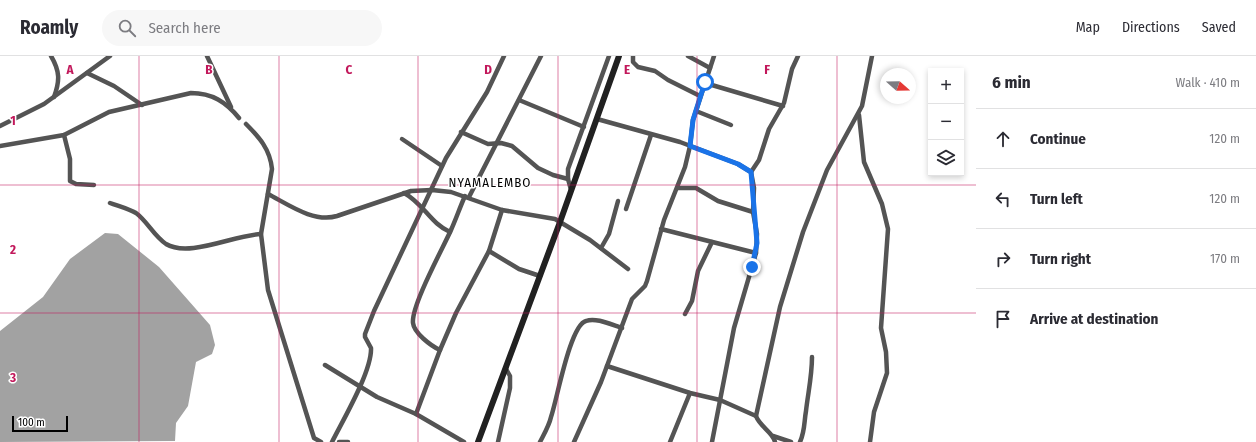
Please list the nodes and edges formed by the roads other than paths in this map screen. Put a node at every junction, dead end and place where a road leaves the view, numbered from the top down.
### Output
1 (51, 56) edge
2 (110, 56) edge
3 (207, 56) edge
4 (504, 56) edge
5 (541, 56) edge
6 (609, 56) edge
7 (619, 56) edge
8 (633, 56) edge
9 (688, 56) edge
10 (714, 56) edge
11 (798, 56) edge
12 (872, 56) edge
13 (710, 68) junction
14 (87, 73) junction
15 (705, 82) junction
16 (700, 96) junction
17 (54, 97) junction
18 (519, 100) junction
19 (142, 105) junction
20 (783, 106) junction
21 (231, 108) junction
22 (696, 111) junction
23 (859, 114) junction
24 (239, 118) dead end
25 (597, 119) junction
26 (246, 124) dead end
27 (731, 125) dead end
28 (0, 126) edge
29 (584, 126) junction
30 (461, 132) junction
31 (64, 135) junction
32 (651, 135) junction
33 (402, 139) dead end
34 (496, 144) junction
35 (0, 146) edge
36 (690, 146) junction
37 (442, 166) junction
38 (751, 172) junction
39 (568, 179) junction
40 (94, 185) dead end
41 (678, 188) junction
42 (432, 190) junction
43 (571, 190) junction
44 (404, 193) junction
45 (268, 194) junction
46 (467, 196) junction
47 (618, 201) dead end
48 (110, 203) dead end
49 (424, 208) junction
50 (626, 209) dead end
51 (502, 210) junction
52 (753, 212) junction
53 (560, 222) junction
54 (661, 229) junction
55 (450, 232) junction
56 (261, 234) junction
57 (712, 242) junction
58 (601, 248) junction
59 (489, 251) junction
60 (756, 253) junction
61 (628, 269) dead end
62 (540, 276) junction
63 (685, 314) dead end
64 (622, 328) junction
65 (440, 350) junction
66 (812, 357) dead end
67 (325, 365) dead end
68 (607, 366) junction
69 (506, 369) junction
70 (359, 387) junction
71 (690, 393) junction
72 (720, 400) junction
73 (416, 414) junction
74 (756, 416) junction
75 (773, 436) junction
76 (321, 442) edge
77 (332, 442) edge
78 (339, 442) edge
79 (348, 442) edge
80 (464, 442) edge
81 (478, 442) edge
82 (498, 442) edge
83 (540, 442) edge
84 (574, 442) edge
85 (670, 442) edge
86 (712, 442) edge
87 (775, 442) edge
88 (791, 442) edge
89 (800, 442) edge
90 (871, 442) edge

1 - 17 street
2 - 14 street
3 - 21 street
4 - 30 street
5 - 18 street
6 - 29 street
7 - 25 street
8 - 16 street
9 - 13 street
10 - 13 street
11 - 20 street
12 - 23 street
13 - 15 street
14 - 17 street
14 - 19 street
15 - 16 street
15 - 20 street
16 - 22 street
17 - 28 street
18 - 29 street
18 - 34 street
19 - 21 street
19 - 31 street
20 - 38 street
21 - 24 street
22 - 27 street
22 - 36 street
23 - 74 street
23 - 90 street
25 - 32 street
25 - 43 street
26 - 45 street
29 - 39 street
30 - 34 street
30 - 37 street
31 - 35 street
31 - 40 street
32 - 36 street
32 - 50 street
33 - 37 street
34 - 39 street
34 - 46 street
36 - 38 street
36 - 41 street
37 - 42 street
38 - 52 street
39 - 43 street
41 - 52 street
41 - 54 street
42 - 44 street
42 - 46 street
42 - 49 street
43 - 53 street
44 - 45 street
44 - 49 street
45 - 56 street
46 - 51 street
46 - 55 street
47 - 58 street
48 - 56 street
49 - 55 street
49 - 70 street
51 - 53 street
51 - 59 street
52 - 60 street
53 - 58 street
53 - 62 street
54 - 57 street
54 - 64 street
55 - 65 street
56 - 76 street
57 - 60 street
57 - 63 street
58 - 61 street
59 - 62 street
59 - 65 street
60 - 72 street
62 - 69 street
64 - 68 street
64 - 83 street
65 - 73 street
66 - 89 street
67 - 70 street
68 - 71 street
68 - 84 street
69 - 81 street
69 - 82 street
70 - 73 street
70 - 77 street
71 - 72 street
71 - 85 street
72 - 74 street
72 - 86 street
73 - 80 street
74 - 75 street
75 - 87 street
75 - 88 street
78 - 79 street

